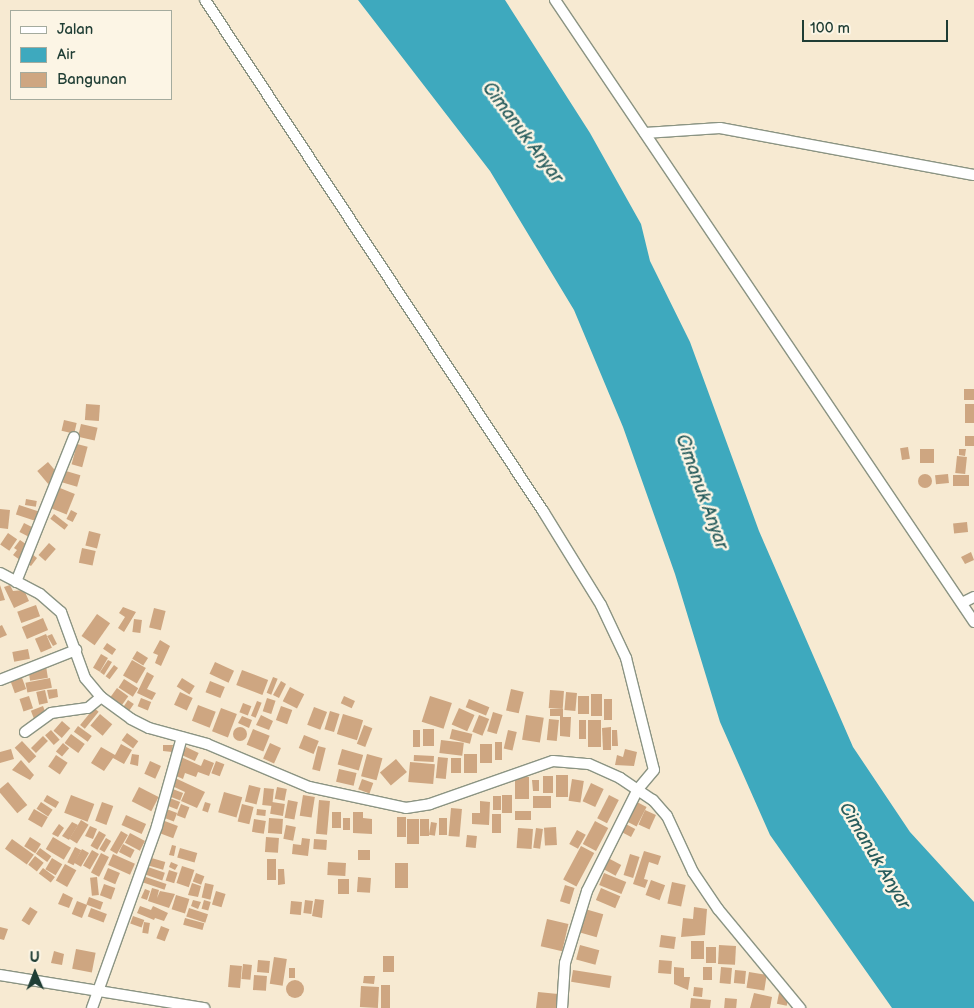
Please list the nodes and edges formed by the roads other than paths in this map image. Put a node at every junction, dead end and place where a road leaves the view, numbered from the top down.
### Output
1 (205, 0) edge
2 (555, 0) edge
3 (644, 133) junction
4 (974, 175) edge
5 (74, 437) dead end
6 (0, 573) edge
7 (16, 582) junction
8 (974, 597) edge
9 (962, 603) junction
10 (974, 622) edge
11 (76, 650) junction
12 (0, 680) edge
13 (101, 697) junction
14 (25, 732) dead end
15 (182, 738) junction
16 (638, 789) junction
17 (0, 975) edge
18 (98, 993) junction
19 (92, 1008) edge
20 (204, 1008) edge
21 (562, 1008) edge
22 (800, 1008) edge

1 - 16 street
2 - 3 street
3 - 4 street
3 - 9 street
5 - 7 street
6 - 7 street
7 - 11 street
8 - 9 street
9 - 10 street
11 - 12 street
11 - 13 street
13 - 14 street
13 - 15 street
15 - 16 street
15 - 18 street
16 - 21 street
16 - 22 street
17 - 18 street
18 - 19 street
18 - 20 street

